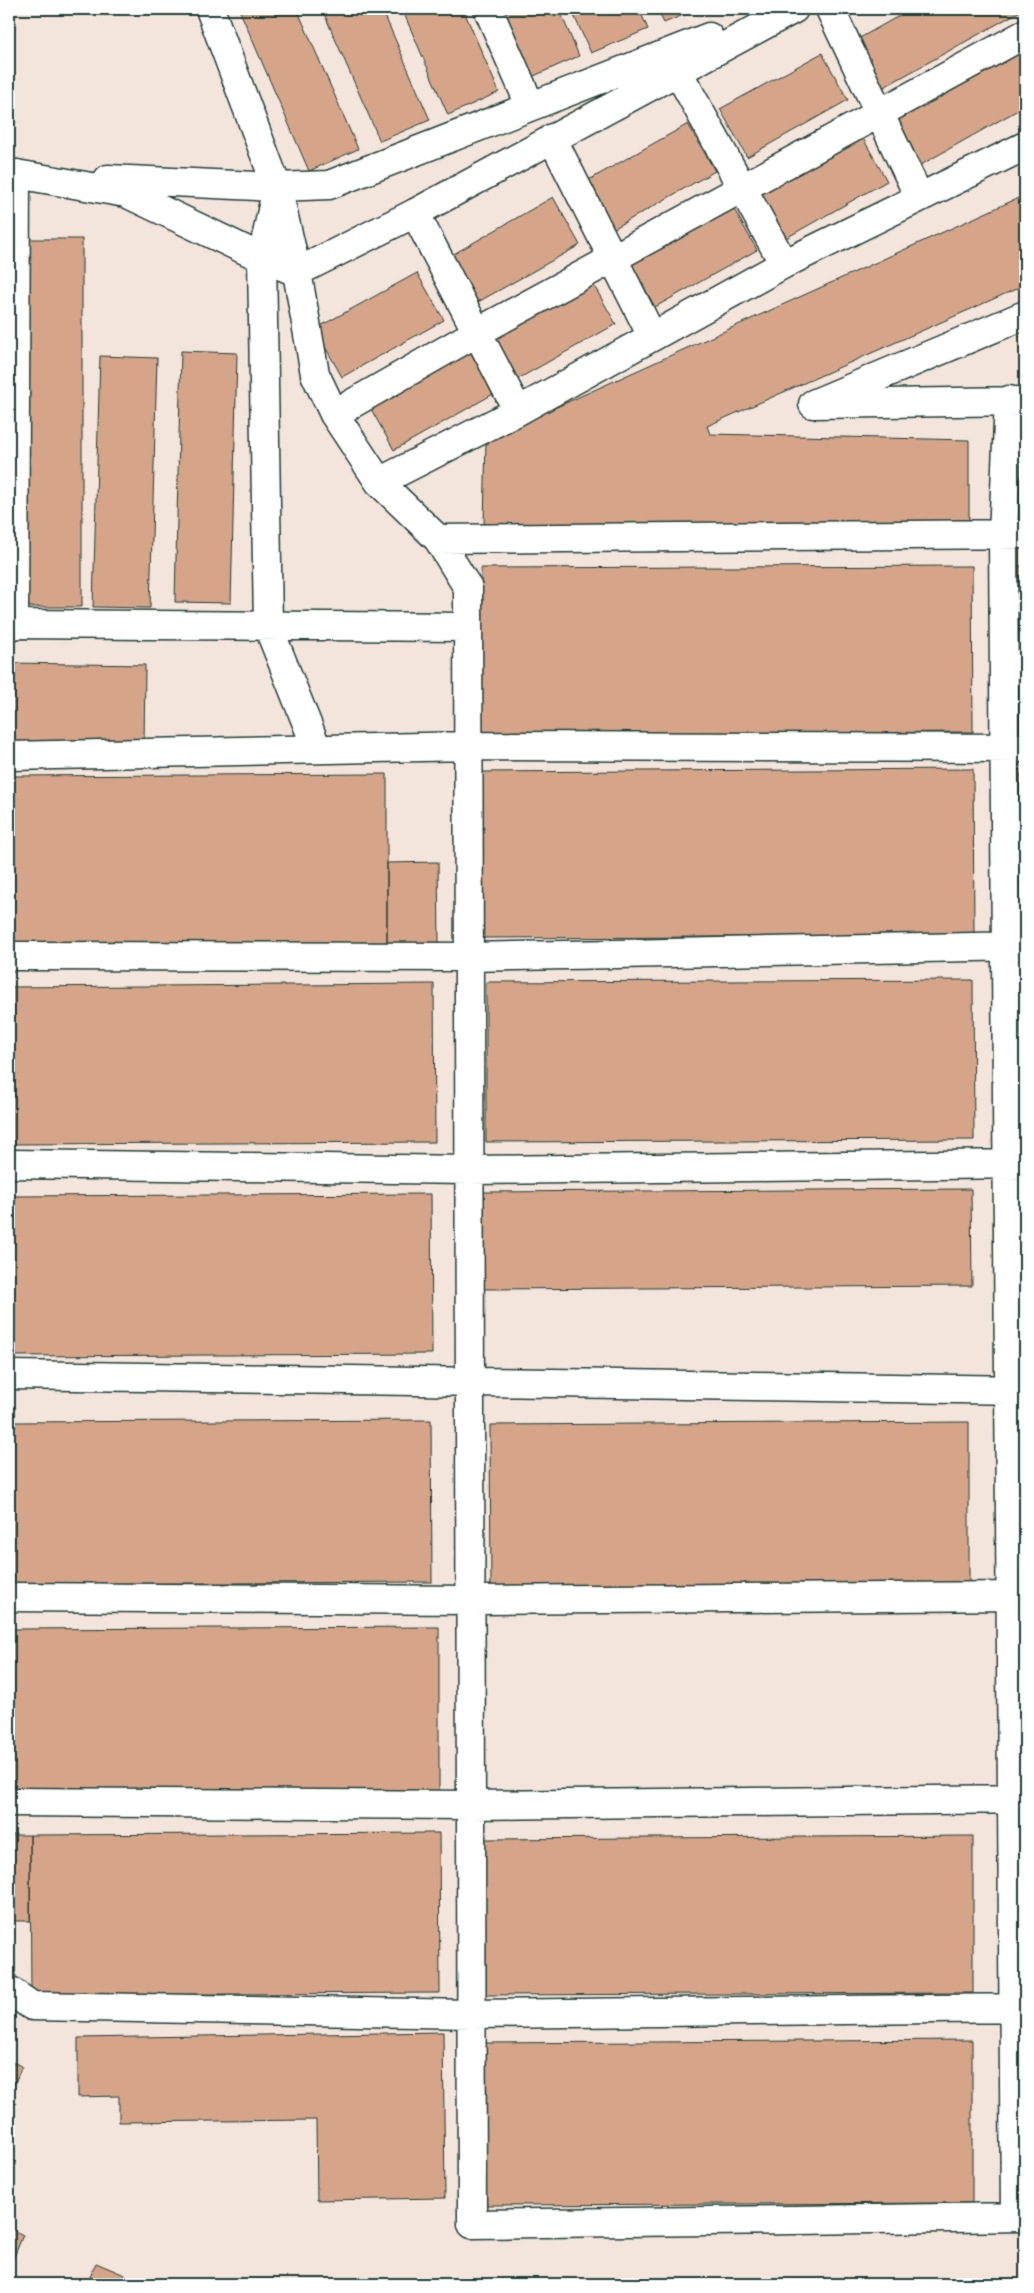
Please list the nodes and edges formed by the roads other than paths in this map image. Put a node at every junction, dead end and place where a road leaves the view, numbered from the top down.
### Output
1 (210, 9) edge
2 (488, 9) edge
3 (783, 9) edge
4 (794, 9) edge
5 (830, 9) edge
6 (1025, 34) edge
7 (677, 70) junction
8 (530, 105) junction
9 (879, 115) junction
10 (552, 138) junction
11 (1025, 146) edge
12 (12, 174) edge
13 (277, 187) junction
14 (744, 188) junction
15 (919, 197) junction
16 (415, 213) junction
17 (262, 258) junction
18 (612, 260) junction
19 (784, 264) junction
20 (297, 272) junction
21 (1025, 315) edge
22 (476, 333) junction
23 (652, 336) junction
24 (1017, 400) edge
25 (518, 411) junction
26 (334, 414) junction
27 (379, 482) junction
28 (1014, 534) edge
29 (438, 539) junction
30 (12, 624) edge
31 (268, 626) junction
32 (468, 627) junction
33 (468, 746) junction
34 (1015, 748) edge
35 (317, 749) junction
36 (9, 756) edge
37 (1016, 946) edge
38 (9, 956) edge
39 (469, 957) junction
40 (9, 1164) edge
41 (1016, 1164) edge
42 (469, 1170) junction
43 (9, 1375) edge
44 (470, 1383) junction
45 (1017, 1390) edge
46 (1018, 1596) edge
47 (9, 1597) edge
48 (470, 1600) junction
49 (1019, 1799) edge
50 (9, 1802) edge
51 (471, 1804) junction
52 (9, 1990) edge
53 (1020, 2008) edge
54 (471, 2014) junction
55 (1020, 2217) edge

1 - 13 street
2 - 8 street
3 - 8 street
4 - 7 street
5 - 9 street
6 - 9 street
7 - 10 street
7 - 14 street
8 - 13 street
9 - 14 street
9 - 15 street
10 - 16 street
10 - 18 street
11 - 15 street
12 - 13 street
12 - 17 street
12 - 30 street
13 - 17 street
13 - 20 street
14 - 18 street
14 - 19 street
15 - 19 street
16 - 20 street
16 - 22 street
17 - 20 street
17 - 31 street
18 - 22 street
18 - 23 street
19 - 23 street
20 - 26 street
21 - 24 street
22 - 25 street
22 - 26 street
23 - 25 street
24 - 28 street
25 - 27 street
26 - 27 street
27 - 29 street
28 - 29 street
28 - 34 street
29 - 32 street
30 - 31 street
31 - 32 street
31 - 35 street
32 - 33 street
33 - 34 street
33 - 35 street
33 - 39 street
34 - 37 street
35 - 36 street
37 - 39 street
37 - 41 street
38 - 39 street
39 - 42 street
40 - 42 street
41 - 42 street
41 - 45 street
42 - 44 street
43 - 44 street
44 - 45 street
44 - 48 street
45 - 46 street
46 - 48 street
46 - 49 street
47 - 48 street
48 - 51 street
49 - 51 street
49 - 53 street
50 - 51 street
51 - 54 street
52 - 54 street
53 - 54 street
53 - 55 street
54 - 55 street

